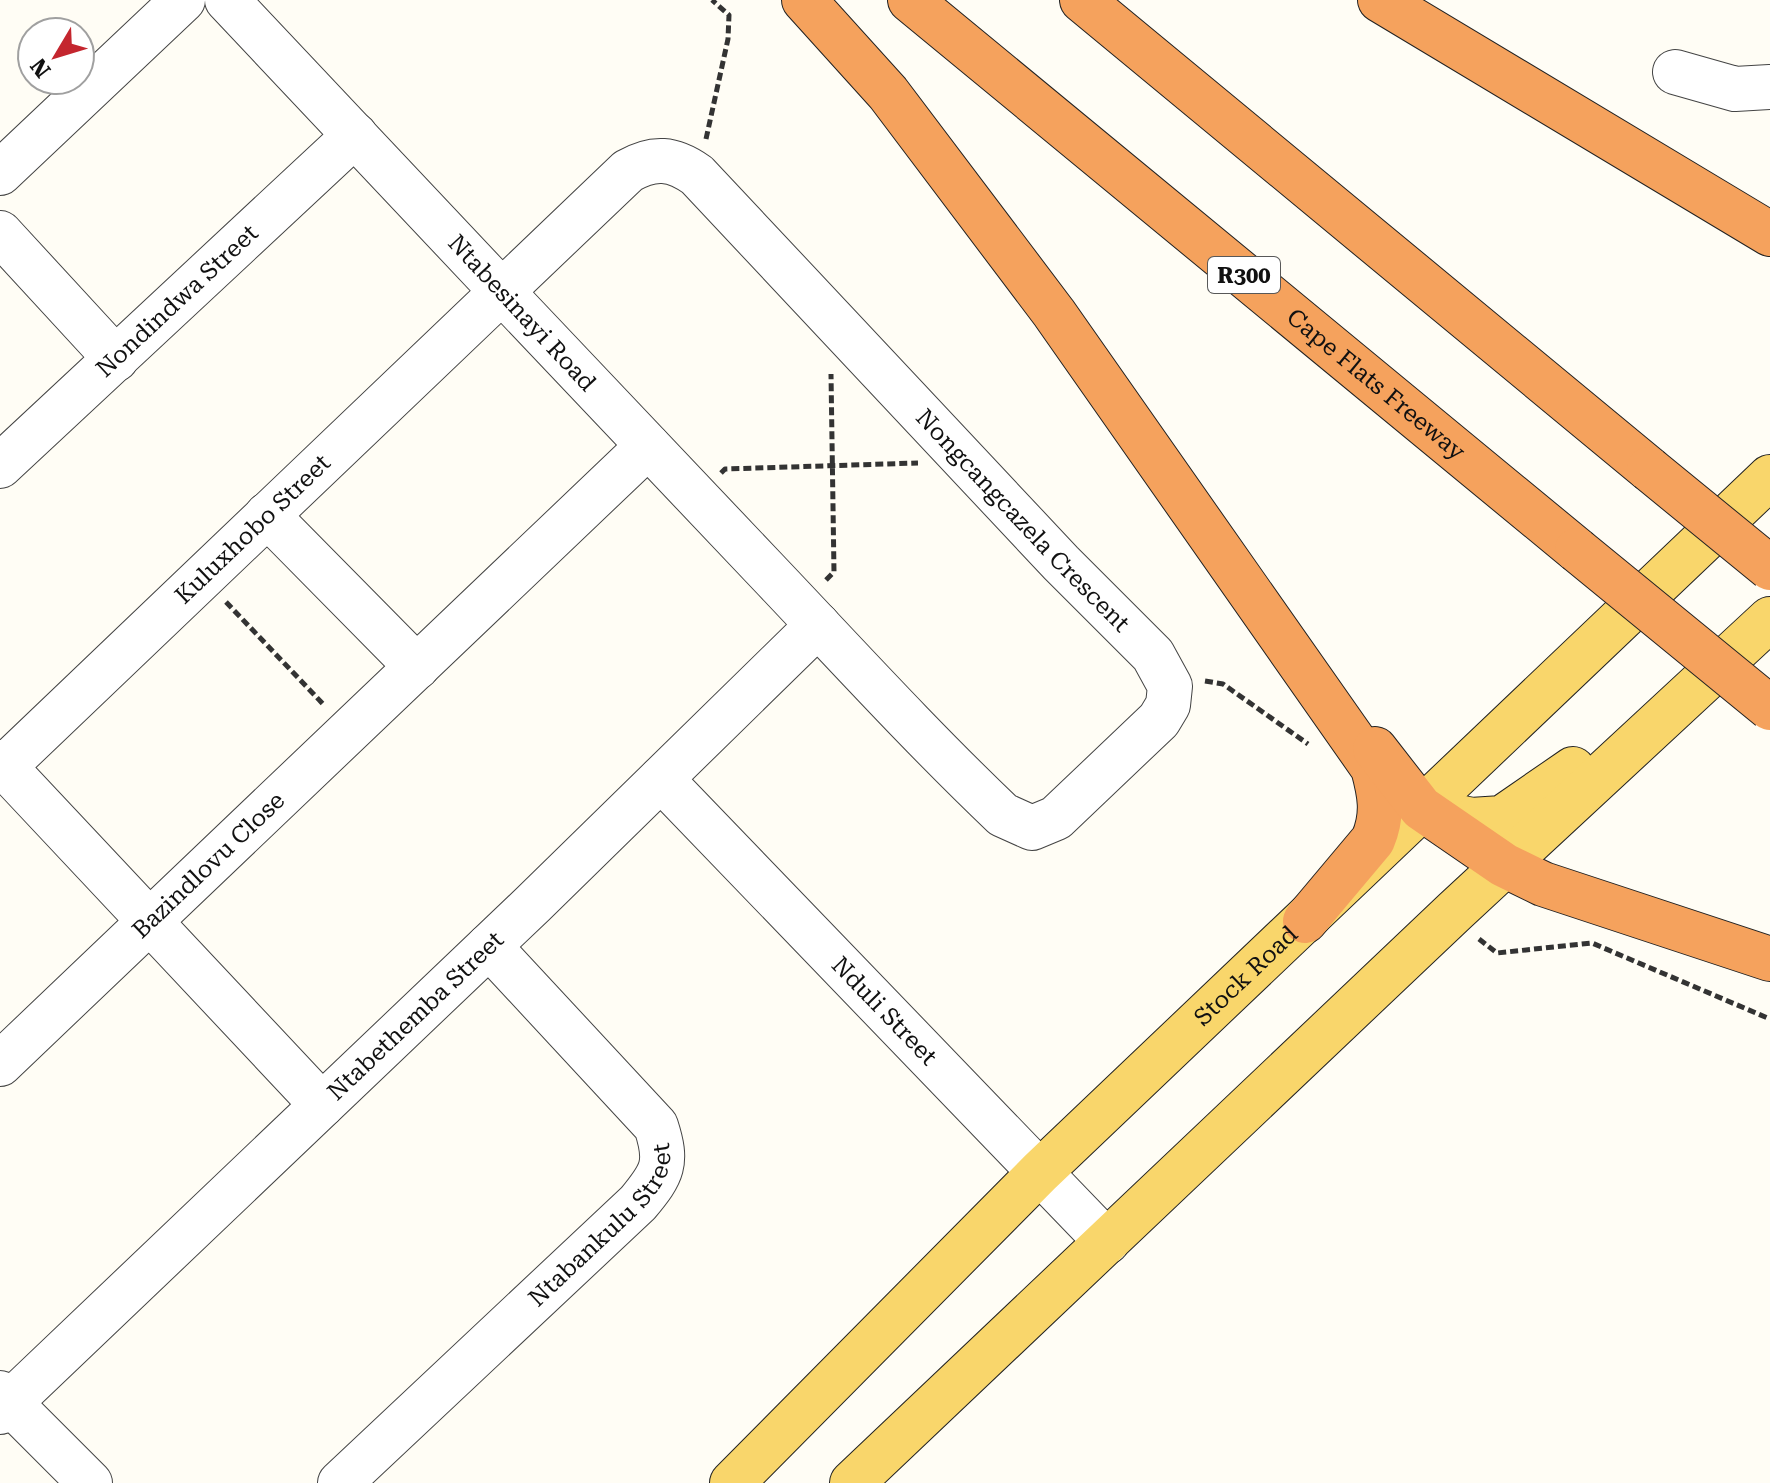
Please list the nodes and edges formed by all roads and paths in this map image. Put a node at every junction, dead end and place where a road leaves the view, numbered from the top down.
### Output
1 (183, 0) edge
2 (227, 0) edge
3 (712, 0) edge
4 (804, 0) edge
5 (910, 0) edge
6 (1082, 0) edge
7 (1380, 0) edge
8 (1675, 72) dead end
9 (1766, 93) edge
10 (355, 135) junction
11 (0, 173) edge
12 (697, 175) junction
13 (0, 233) edge
14 (1770, 234) edge
15 (502, 291) junction
16 (1054, 313) junction
17 (858, 346) junction
18 (116, 359) junction
19 (648, 446) junction
20 (953, 448) junction
21 (0, 466) edge
22 (833, 466) junction
23 (1770, 477) edge
24 (695, 497) junction
25 (267, 515) junction
26 (1770, 568) edge
27 (203, 577) junction
28 (1770, 595) edge
29 (809, 616) junction
30 (1770, 619) edge
31 (417, 667) junction
32 (1170, 686) junction
33 (1770, 708) edge
34 (349, 732) junction
35 (1318, 751) dead end
36 (2, 764) edge
37 (661, 779) junction
38 (1421, 808) junction
39 (1504, 865) junction
40 (1305, 921) junction
41 (150, 922) junction
42 (1479, 939) dead end
43 (489, 946) junction
44 (1770, 959) edge
45 (1770, 1019) edge
46 (0, 1064) edge
47 (322, 1105) junction
48 (1040, 1172) junction
49 (1107, 1242) junction
50 (3, 1403) edge
51 (90, 1483) edge
52 (340, 1483) edge
53 (732, 1483) edge
54 (852, 1483) edge

1 - 11 street
2 - 10 street, Ntabesinayi Road
3 - 12 path
4 - 16 highway
5 - 33 highway, Cape Flats Freeway / R300, bridge
6 - 26 highway, bridge
7 - 14 highway
8 - 9 street
10 - 15 street, Ntabesinayi Road
10 - 18 street, Nondindwa Street
12 - 15 street, Nongcangcazela Crescent
12 - 17 street, Nongcangcazela Crescent
13 - 18 street
15 - 19 street, Ntabesinayi Road
15 - 25 street, Kuluxhobo Street
16 - 38 highway
16 - 40 highway
17 - 20 street, Nongcangcazela Crescent
17 - 22 path
18 - 21 street, Nondindwa Street
19 - 24 street, Ntabesinayi Road
19 - 31 street, Bazindlovu Close
20 - 22 path
20 - 32 street, Nongcangcazela Crescent
22 - 24 path
22 - 29 path
23 - 38 main road, Stock Road
24 - 29 street, Ntabesinayi Road
25 - 27 street, Kuluxhobo Street
25 - 31 street
27 - 34 path
27 - 36 street, Kuluxhobo Street
28 - 38 main road
29 - 32 street
29 - 37 street, Ntabethemba Street
30 - 39 main road
31 - 34 street, Bazindlovu Close
32 - 35 path
34 - 41 street, Bazindlovu Close
36 - 41 street
37 - 43 street, Ntabethemba Street
37 - 48 street, Nduli Street
38 - 39 highway
38 - 40 main road, Stock Road
39 - 44 highway
39 - 49 main road
40 - 48 main road, Stock Road
41 - 46 street, Bazindlovu Close
41 - 47 street
42 - 45 path
43 - 47 street, Ntabethemba Street
43 - 52 street, Ntabankulu Street
47 - 50 street, Ntabethemba Street
48 - 49 street, Nduli Street
48 - 53 main road, Stock Road
49 - 54 main road
50 - 51 street

